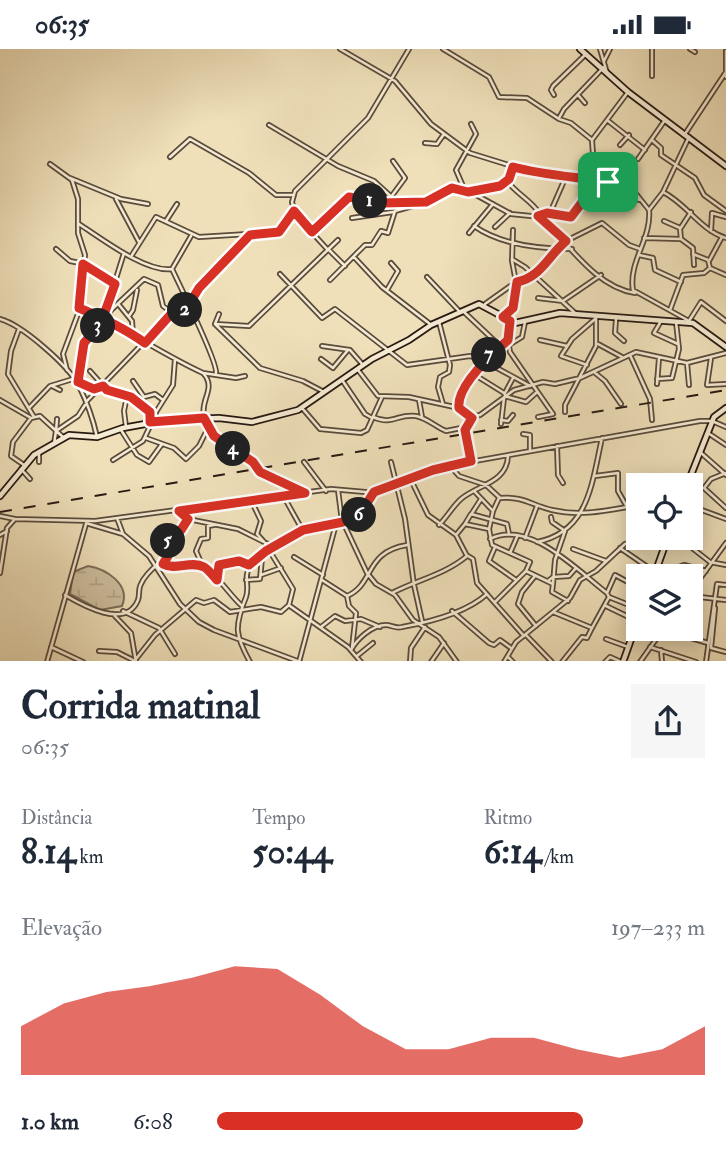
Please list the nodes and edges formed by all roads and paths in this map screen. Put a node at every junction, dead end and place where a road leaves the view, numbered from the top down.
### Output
1 (340, 49) edge
2 (409, 49) edge
3 (443, 49) edge
4 (580, 49) edge
5 (600, 49) edge
6 (610, 49) edge
7 (652, 49) edge
8 (690, 49) edge
9 (726, 51) edge
10 (695, 52) dead end
11 (585, 55) junction
12 (603, 65) junction
13 (726, 72) edge
14 (652, 76) dead end
15 (724, 78) edge
16 (391, 79) junction
17 (726, 83) edge
18 (628, 92) junction
19 (554, 95) dead end
20 (579, 95) junction
21 (585, 103) dead end
22 (559, 119) junction
23 (607, 120) junction
24 (665, 120) junction
25 (471, 124) dead end
26 (268, 125) dead end
27 (444, 135) junction
28 (629, 135) junction
29 (687, 136) junction
30 (592, 140) junction
31 (652, 141) junction
32 (425, 143) dead end
33 (620, 145) dead end
34 (645, 150) junction
35 (468, 152) junction
36 (170, 157) dead end
37 (638, 159) dead end
38 (326, 160) junction
39 (393, 161) dead end
40 (50, 164) dead end
41 (676, 165) junction
42 (726, 166) edge
43 (513, 167) junction
44 (567, 174) junction
45 (597, 174) junction
46 (70, 178) junction
47 (595, 179) junction
48 (507, 181) junction
49 (608, 182) junction
50 (467, 191) junction
51 (663, 192) junction
52 (294, 195) junction
53 (115, 197) junction
54 (391, 197) junction
55 (640, 199) junction
56 (397, 202) junction
57 (426, 202) junction
58 (148, 204) dead end
59 (177, 204) dead end
60 (493, 204) junction
61 (613, 204) dead end
62 (649, 210) junction
63 (294, 211) junction
64 (726, 211) edge
65 (394, 212) junction
66 (691, 212) junction
67 (510, 213) junction
68 (550, 213) junction
69 (540, 216) junction
70 (726, 217) edge
71 (352, 218) dead end
72 (166, 221) junction
73 (664, 221) dead end
74 (79, 224) junction
75 (474, 226) junction
76 (495, 227) dead end
77 (680, 228) junction
78 (513, 230) dead end
79 (312, 232) junction
80 (711, 232) junction
81 (469, 233) dead end
82 (191, 235) junction
83 (250, 235) junction
84 (644, 238) junction
85 (724, 238) edge
86 (681, 239) junction
87 (338, 240) dead end
88 (566, 241) junction
89 (139, 242) junction
90 (513, 243) junction
91 (56, 249) dead end
92 (557, 249) junction
93 (572, 249) junction
94 (639, 249) junction
95 (328, 250) junction
96 (124, 253) junction
97 (638, 254) junction
98 (693, 254) junction
99 (132, 255) junction
100 (354, 257) junction
101 (512, 259) junction
102 (709, 261) junction
103 (390, 263) dead end
104 (83, 264) junction
105 (694, 265) dead end
106 (345, 266) junction
107 (710, 268) junction
108 (172, 269) junction
109 (280, 274) dead end
110 (600, 275) junction
111 (726, 275) edge
112 (534, 276) junction
113 (427, 277) dead end
114 (330, 280) dead end
115 (517, 282) junction
116 (681, 282) junction
117 (115, 284) junction
118 (290, 285) junction
119 (137, 288) junction
120 (387, 290) junction
121 (635, 293) junction
122 (538, 298) dead end
123 (563, 301) junction
124 (118, 304) junction
125 (485, 304) junction
126 (188, 306) junction
127 (79, 308) junction
128 (670, 310) junction
129 (461, 311) junction
130 (172, 313) junction
131 (575, 313) junction
132 (219, 314) dead end
133 (129, 316) junction
134 (598, 316) junction
135 (617, 316) junction
136 (104, 317) junction
137 (503, 317) junction
138 (0, 319) edge
139 (439, 321) junction
140 (510, 321) junction
141 (661, 321) junction
142 (726, 321) edge
143 (525, 322) junction
144 (676, 322) junction
145 (691, 322) junction
146 (215, 324) junction
147 (431, 325) junction
148 (19, 329) junction
149 (133, 335) junction
150 (540, 340) dead end
151 (624, 341) dead end
152 (145, 343) junction
153 (509, 343) junction
154 (596, 343) junction
155 (678, 344) junction
156 (501, 345) junction
157 (322, 346) dead end
158 (567, 346) junction
159 (726, 347) edge
160 (348, 350) junction
161 (388, 351) junction
162 (726, 353) edge
163 (630, 355) junction
164 (622, 358) junction
165 (710, 358) junction
166 (175, 359) junction
167 (321, 359) dead end
168 (659, 359) junction
169 (450, 360) junction
170 (484, 361) junction
171 (674, 362) junction
172 (687, 363) junction
173 (363, 365) junction
174 (587, 365) junction
175 (358, 369) junction
176 (67, 370) junction
177 (90, 371) dead end
178 (594, 372) junction
179 (203, 373) junction
180 (216, 373) junction
181 (475, 375) junction
182 (245, 376) dead end
183 (513, 378) junction
184 (580, 378) junction
185 (74, 379) junction
186 (657, 379) junction
187 (342, 380) junction
188 (133, 381) dead end
189 (78, 384) junction
190 (657, 384) dead end
191 (726, 384) edge
192 (689, 385) dead end
193 (52, 386) junction
194 (531, 386) junction
195 (101, 388) junction
196 (60, 390) dead end
197 (324, 392) junction
198 (537, 392) junction
199 (127, 395) junction
200 (506, 396) junction
201 (382, 397) junction
202 (0, 400) edge
203 (163, 400) junction
204 (419, 400) junction
205 (86, 403) junction
206 (443, 404) junction
207 (621, 404) dead end
208 (29, 408) junction
209 (302, 408) junction
210 (459, 408) junction
211 (726, 408) edge
212 (565, 412) dead end
213 (513, 415) dead end
214 (32, 417) junction
215 (422, 417) junction
216 (538, 417) dead end
217 (204, 418) junction
218 (372, 418) junction
219 (472, 418) junction
220 (57, 419) dead end
221 (153, 420) junction
222 (652, 420) dead end
223 (712, 421) junction
224 (726, 426) edge
225 (466, 427) junction
226 (123, 428) junction
227 (208, 428) junction
228 (56, 432) junction
229 (707, 432) junction
230 (523, 434) dead end
231 (97, 437) junction
232 (64, 438) junction
233 (146, 438) junction
234 (602, 439) junction
235 (54, 444) junction
236 (162, 444) junction
237 (726, 445) edge
238 (557, 446) junction
239 (132, 447) junction
240 (39, 451) junction
241 (530, 451) junction
242 (700, 452) junction
243 (508, 454) junction
244 (113, 460) dead end
245 (471, 461) junction
246 (39, 462) dead end
247 (304, 462) dead end
248 (391, 462) dead end
249 (451, 466) junction
250 (23, 467) junction
251 (692, 473) edge
252 (726, 474) edge
253 (417, 475) junction
254 (594, 476) junction
255 (410, 478) junction
256 (30, 479) dead end
257 (415, 482) junction
258 (563, 483) dead end
259 (396, 485) junction
260 (488, 486) junction
261 (326, 491) junction
262 (336, 491) junction
263 (374, 492) junction
264 (475, 492) junction
265 (1, 493) edge
266 (305, 493) junction
267 (283, 496) junction
268 (500, 498) junction
269 (259, 499) junction
270 (481, 499) junction
271 (251, 500) junction
272 (626, 501) edge
273 (538, 505) junction
274 (626, 507) edge
275 (726, 508) edge
276 (256, 510) junction
277 (703, 510) edge
278 (179, 511) junction
279 (493, 511) junction
280 (471, 514) junction
281 (582, 514) junction
282 (0, 516) edge
283 (117, 517) junction
284 (551, 517) dead end
285 (492, 518) junction
286 (15, 519) junction
287 (188, 519) junction
288 (726, 519) edge
289 (87, 522) junction
290 (342, 522) junction
291 (336, 524) junction
292 (465, 524) junction
293 (439, 525) junction
294 (214, 526) junction
295 (489, 529) junction
296 (303, 530) junction
297 (7, 531) junction
298 (565, 531) junction
299 (123, 534) junction
300 (509, 534) junction
301 (0, 535) edge
302 (456, 535) junction
303 (517, 537) junction
304 (524, 538) junction
305 (490, 539) junction
306 (264, 542) junction
307 (537, 542) junction
308 (726, 543) edge
309 (408, 545) junction
310 (626, 546) edge
311 (274, 547) junction
312 (495, 547) junction
313 (621, 548) junction
314 (573, 549) dead end
315 (268, 550) junction
316 (695, 550) edge
317 (510, 553) junction
318 (560, 553) junction
319 (467, 555) junction
320 (262, 557) junction
321 (294, 557) dead end
322 (606, 561) junction
323 (710, 562) junction
324 (163, 564) junction
325 (251, 564) junction
326 (641, 564) edge
327 (726, 565) edge
328 (155, 566) junction
329 (203, 567) junction
330 (281, 568) junction
331 (576, 568) junction
332 (703, 570) edge
333 (526, 571) junction
334 (553, 571) junction
335 (706, 571) junction
336 (0, 573) edge
337 (367, 573) junction
338 (261, 575) junction
339 (323, 575) junction
340 (562, 575) junction
341 (535, 576) junction
342 (586, 576) junction
343 (703, 576) edge
344 (553, 577) junction
345 (217, 580) junction
346 (246, 580) junction
347 (322, 580) junction
348 (516, 580) junction
349 (626, 581) edge
350 (548, 582) junction
351 (553, 584) junction
352 (414, 585) junction
353 (726, 585) edge
354 (392, 593) junction
355 (487, 594) junction
356 (65, 595) junction
357 (608, 595) junction
358 (347, 596) junction
359 (703, 597) edge
360 (713, 599) junction
361 (726, 600) edge
362 (568, 601) junction
363 (495, 602) junction
364 (626, 603) edge
365 (289, 605) junction
366 (604, 605) junction
367 (241, 608) junction
368 (715, 608) dead end
369 (186, 609) junction
370 (462, 610) junction
371 (123, 611) junction
372 (452, 611) junction
373 (553, 612) junction
374 (113, 614) junction
375 (458, 614) junction
376 (626, 614) edge
377 (310, 618) junction
378 (356, 618) junction
379 (422, 621) junction
380 (417, 622) junction
381 (536, 626) junction
382 (321, 627) junction
383 (380, 627) junction
384 (425, 627) junction
385 (592, 628) junction
386 (160, 629) junction
387 (236, 635) junction
388 (525, 635) junction
389 (606, 639) dead end
390 (630, 641) edge
391 (654, 641) edge
392 (701, 641) edge
393 (373, 643) dead end
394 (444, 643) junction
395 (708, 643) junction
396 (51, 647) junction
397 (628, 647) junction
398 (650, 647) junction
399 (511, 648) junction
400 (351, 649) junction
401 (661, 650) junction
402 (99, 651) dead end
403 (726, 652) edge
404 (109, 653) junction
405 (175, 654) dead end
406 (357, 656) junction
407 (508, 657) junction
408 (47, 661) edge
409 (83, 661) edge
410 (108, 661) edge
411 (136, 661) edge
412 (250, 661) edge
413 (299, 661) edge
414 (361, 661) edge
415 (410, 661) edge
416 (430, 661) edge
417 (457, 661) edge
418 (505, 661) edge
419 (513, 661) edge
420 (551, 661) edge
421 (562, 661) edge
422 (605, 661) edge
423 (622, 661) edge
424 (640, 661) edge
425 (662, 661) edge
426 (696, 661) edge
427 (706, 661) edge

1 - 16 street
2 - 16 street
3 - 22 street
4 - 11 street
5 - 12 street
6 - 12 street
7 - 14 street
8 - 10 street
9 - 13 street
11 - 12 street
11 - 19 street
12 - 18 street
12 - 20 street
13 - 15 street
15 - 17 street
15 - 29 street
16 - 27 street
16 - 38 street
18 - 23 street
18 - 24 street
20 - 21 street
20 - 22 street
22 - 30 street
23 - 28 street
23 - 30 street
24 - 29 street
24 - 31 street
25 - 35 street
26 - 38 street
27 - 32 street
27 - 35 street
28 - 33 street
28 - 34 street
29 - 41 street
29 - 42 street
30 - 45 street
31 - 34 street
31 - 41 street
34 - 37 street
35 - 43 street
35 - 50 street
36 - 52 street
38 - 52 street
38 - 54 street
39 - 54 street
40 - 46 street
41 - 51 street
41 - 64 street
43 - 44 street
43 - 48 street
44 - 47 street
44 - 68 street
45 - 47 street
45 - 49 street
46 - 53 street
46 - 74 street
47 - 49 street
47 - 68 street
48 - 50 street
48 - 69 street
49 - 55 street
50 - 57 street
50 - 60 street
51 - 62 street
51 - 66 street
52 - 63 street
53 - 58 street
53 - 89 street
54 - 56 street
55 - 61 street
55 - 62 street
56 - 57 street
56 - 79 street
57 - 65 street
59 - 72 street
60 - 67 street
60 - 75 street
62 - 84 street
63 - 79 street
63 - 83 street
65 - 71 street
65 - 100 street
66 - 77 street
66 - 80 street
67 - 69 street
67 - 76 street
68 - 69 street
69 - 88 street
70 - 80 street
72 - 82 street
72 - 89 street
73 - 77 street
74 - 96 street
74 - 104 street
75 - 81 street
75 - 90 street
77 - 86 street
78 - 90 street
79 - 95 street
80 - 85 street
82 - 83 street
82 - 108 street
83 - 126 street
84 - 86 street
84 - 94 street
85 - 102 street
86 - 98 street
87 - 95 street
88 - 92 street
88 - 93 street
88 - 94 street
89 - 99 street
90 - 92 street
90 - 101 street
91 - 104 street
92 - 93 street
92 - 112 street
93 - 110 street
94 - 97 street
95 - 106 street
95 - 118 street
96 - 99 street
96 - 117 street
97 - 116 street
97 - 121 street
98 - 102 street
98 - 105 street
99 - 108 street
100 - 106 street
100 - 120 street
101 - 112 street
101 - 115 street
102 - 107 street
103 - 120 street
104 - 117 street
104 - 127 street
106 - 114 street
107 - 111 street
107 - 116 street
108 - 126 street
109 - 118 street
110 - 121 street
110 - 123 street
112 - 115 street
112 - 123 street
113 - 129 street
115 - 125 street
115 - 137 street
116 - 128 street
117 - 136 street
118 - 146 street
118 - 161 street
119 - 124 street
119 - 130 street
119 - 133 street
120 - 147 street
121 - 128 street
122 - 123 street
123 - 131 street
124 - 133 street
124 - 136 street
125 - 129 street
125 - 137 street
126 - 130 street
126 - 180 street
127 - 136 street
127 - 176 street
128 - 145 street
129 - 139 street
129 - 156 street
130 - 152 street
131 - 134 street
131 - 143 street
132 - 146 street
133 - 149 street
134 - 135 street
134 - 154 street
134 - 158 street
135 - 141 street
135 - 151 street
136 - 149 street
136 - 189 street
137 - 140 street
138 - 148 street
139 - 147 street
139 - 169 street
140 - 143 street
140 - 153 street
141 - 144 street
141 - 155 street
142 - 145 street
143 - 153 street
144 - 145 street
144 - 155 street
145 - 159 street
146 - 197 street
147 - 161 street
148 - 176 street
148 - 208 street
149 - 152 street
150 - 158 street
152 - 166 street
152 - 195 street
153 - 156 street
153 - 194 street
154 - 164 street
154 - 174 street
155 - 171 street
156 - 170 street
157 - 160 street
158 - 174 street
160 - 167 street
160 - 173 street
161 - 169 street
161 - 173 street
162 - 165 street
163 - 164 street
163 - 168 street
163 - 222 street
164 - 178 street
165 - 172 street
165 - 191 street
166 - 179 street
166 - 203 street
168 - 171 street
168 - 186 street
169 - 170 street
169 - 206 street
170 - 181 street
170 - 183 street
171 - 172 street
171 - 186 street
172 - 192 street
173 - 175 street
174 - 184 street
175 - 187 street
175 - 201 street
176 - 185 street
177 - 195 street
178 - 184 street
178 - 207 street
179 - 180 street
179 - 217 street
180 - 182 street
181 - 200 street
181 - 210 street
183 - 194 street
183 - 200 street
184 - 194 street
184 - 212 street
185 - 189 street
185 - 193 street
186 - 190 street
187 - 197 street
187 - 218 street
188 - 203 street
189 - 195 street
189 - 205 street
193 - 196 street
193 - 208 street
194 - 198 street
194 - 200 street
195 - 199 street
195 - 205 street
197 - 209 street
198 - 200 street
198 - 216 street
199 - 221 street
199 - 226 street
200 - 213 street
200 - 219 street
201 - 204 street
201 - 218 street
202 - 214 street
203 - 221 street
204 - 206 street
204 - 215 street
205 - 228 street
205 - 231 street
206 - 210 street
208 - 214 street
209 - 217 street
209 - 218 street
210 - 219 street
211 - 223 street
214 - 228 street
214 - 250 street
215 - 218 street
215 - 225 street
217 - 221 street
217 - 227 street
219 - 225 street
220 - 228 street
221 - 226 street
221 - 233 street
223 - 224 street
223 - 229 street
223 - 234 street
225 - 245 street
226 - 231 street
226 - 239 street
227 - 236 street
227 - 266 street
228 - 232 street
228 - 235 street
229 - 237 street
229 - 242 street
230 - 241 street
231 - 232 street
232 - 235 street
233 - 236 street
233 - 239 street
234 - 238 street
234 - 254 street
235 - 240 street
236 - 239 street
238 - 241 street
238 - 258 street
239 - 244 street
240 - 246 street
240 - 250 street
241 - 243 street
242 - 251 street
242 - 252 street
243 - 245 street
243 - 260 street
245 - 249 street
247 - 261 street
248 - 259 street
249 - 253 street
249 - 260 street
250 - 256 street
250 - 265 street
252 - 275 street
253 - 255 street
253 - 257 street
254 - 272 street
254 - 281 street
255 - 257 street
255 - 259 street
257 - 293 street
259 - 263 street
259 - 309 street
260 - 264 street
260 - 268 street
261 - 262 street
261 - 266 street
262 - 263 street
262 - 290 street
263 - 290 street
264 - 270 street
264 - 293 street
266 - 267 street
267 - 269 street
267 - 296 street
268 - 273 street
268 - 279 street
269 - 271 street
269 - 276 street
270 - 279 street
270 - 280 street
271 - 276 street
271 - 278 street
273 - 281 street
273 - 304 street
274 - 281 street
276 - 306 street
277 - 288 street
278 - 283 street
278 - 287 street
279 - 285 street
280 - 285 street
280 - 292 street
281 - 298 street
282 - 286 street
283 - 289 street
283 - 299 street
284 - 298 street
285 - 295 street
285 - 300 street
286 - 289 street
286 - 297 street
287 - 294 street
287 - 324 street
289 - 299 street
289 - 356 street
290 - 291 street
290 - 337 street
291 - 296 street
291 - 339 street
292 - 295 street
292 - 302 street
293 - 302 street
294 - 306 street
294 - 329 street
295 - 305 street
296 - 311 street
297 - 301 street
297 - 336 street
298 - 307 street
298 - 318 street
299 - 328 street
300 - 303 street
300 - 305 street
302 - 319 street
303 - 304 street
303 - 317 street
304 - 307 street
305 - 312 street
306 - 311 street
306 - 315 street
307 - 318 street
308 - 323 street
309 - 337 street
309 - 352 street
310 - 313 street
311 - 315 street
312 - 317 street
312 - 348 street
313 - 322 street
313 - 326 street
314 - 322 street
315 - 320 street
315 - 330 street
316 - 323 street
317 - 333 street
318 - 331 street
318 - 334 street
319 - 352 street
319 - 355 street
320 - 325 street
320 - 338 street
321 - 339 street
322 - 342 street
323 - 327 street
323 - 335 street
324 - 328 street
324 - 329 street
325 - 345 street
325 - 346 street
328 - 369 street
328 - 371 street
329 - 345 street
330 - 338 street
330 - 365 street
331 - 340 street
331 - 342 street
332 - 335 street
333 - 341 street
333 - 348 street
334 - 340 street
334 - 344 street
335 - 343 street
337 - 354 street
337 - 358 street
338 - 346 street
339 - 347 street
340 - 344 street
341 - 350 street
341 - 381 street
342 - 357 street
342 - 362 street
344 - 350 street
344 - 351 street
345 - 367 street
346 - 367 street
347 - 358 street
347 - 377 street
348 - 363 street
349 - 357 street
350 - 351 street
351 - 362 street
352 - 354 street
352 - 379 street
353 - 360 street
354 - 380 street
355 - 363 street
355 - 370 street
356 - 374 street
356 - 396 street
357 - 364 street
357 - 366 street
358 - 378 street
359 - 360 street
360 - 361 street
360 - 395 street
362 - 373 street
363 - 388 street
365 - 367 street
365 - 377 street
366 - 376 street
366 - 385 street
367 - 369 street
367 - 387 street
368 - 403 street
369 - 386 street
369 - 387 street
370 - 372 street
370 - 375 street
371 - 374 street
371 - 386 street
372 - 375 street
372 - 379 street
373 - 381 street
373 - 385 street
374 - 411 street
375 - 399 street
377 - 382 street
377 - 413 street
378 - 382 street
378 - 383 street
378 - 400 street
379 - 380 street
380 - 383 street
380 - 384 street
381 - 388 street
382 - 400 street
383 - 400 street
384 - 394 street
384 - 415 street
385 - 421 street
386 - 405 street
386 - 411 street
387 - 412 street
387 - 413 street
388 - 399 street
388 - 420 street
389 - 397 street
390 - 397 street
391 - 398 street
392 - 395 street
393 - 406 street
394 - 416 street
394 - 417 street
395 - 427 street
396 - 408 street
396 - 409 street
397 - 423 street
398 - 401 street
398 - 424 street
399 - 407 street
400 - 406 street
401 - 425 street
401 - 426 street
402 - 404 street
404 - 410 street
404 - 411 street
406 - 414 street
407 - 418 street
407 - 419 street
422 - 423 street

